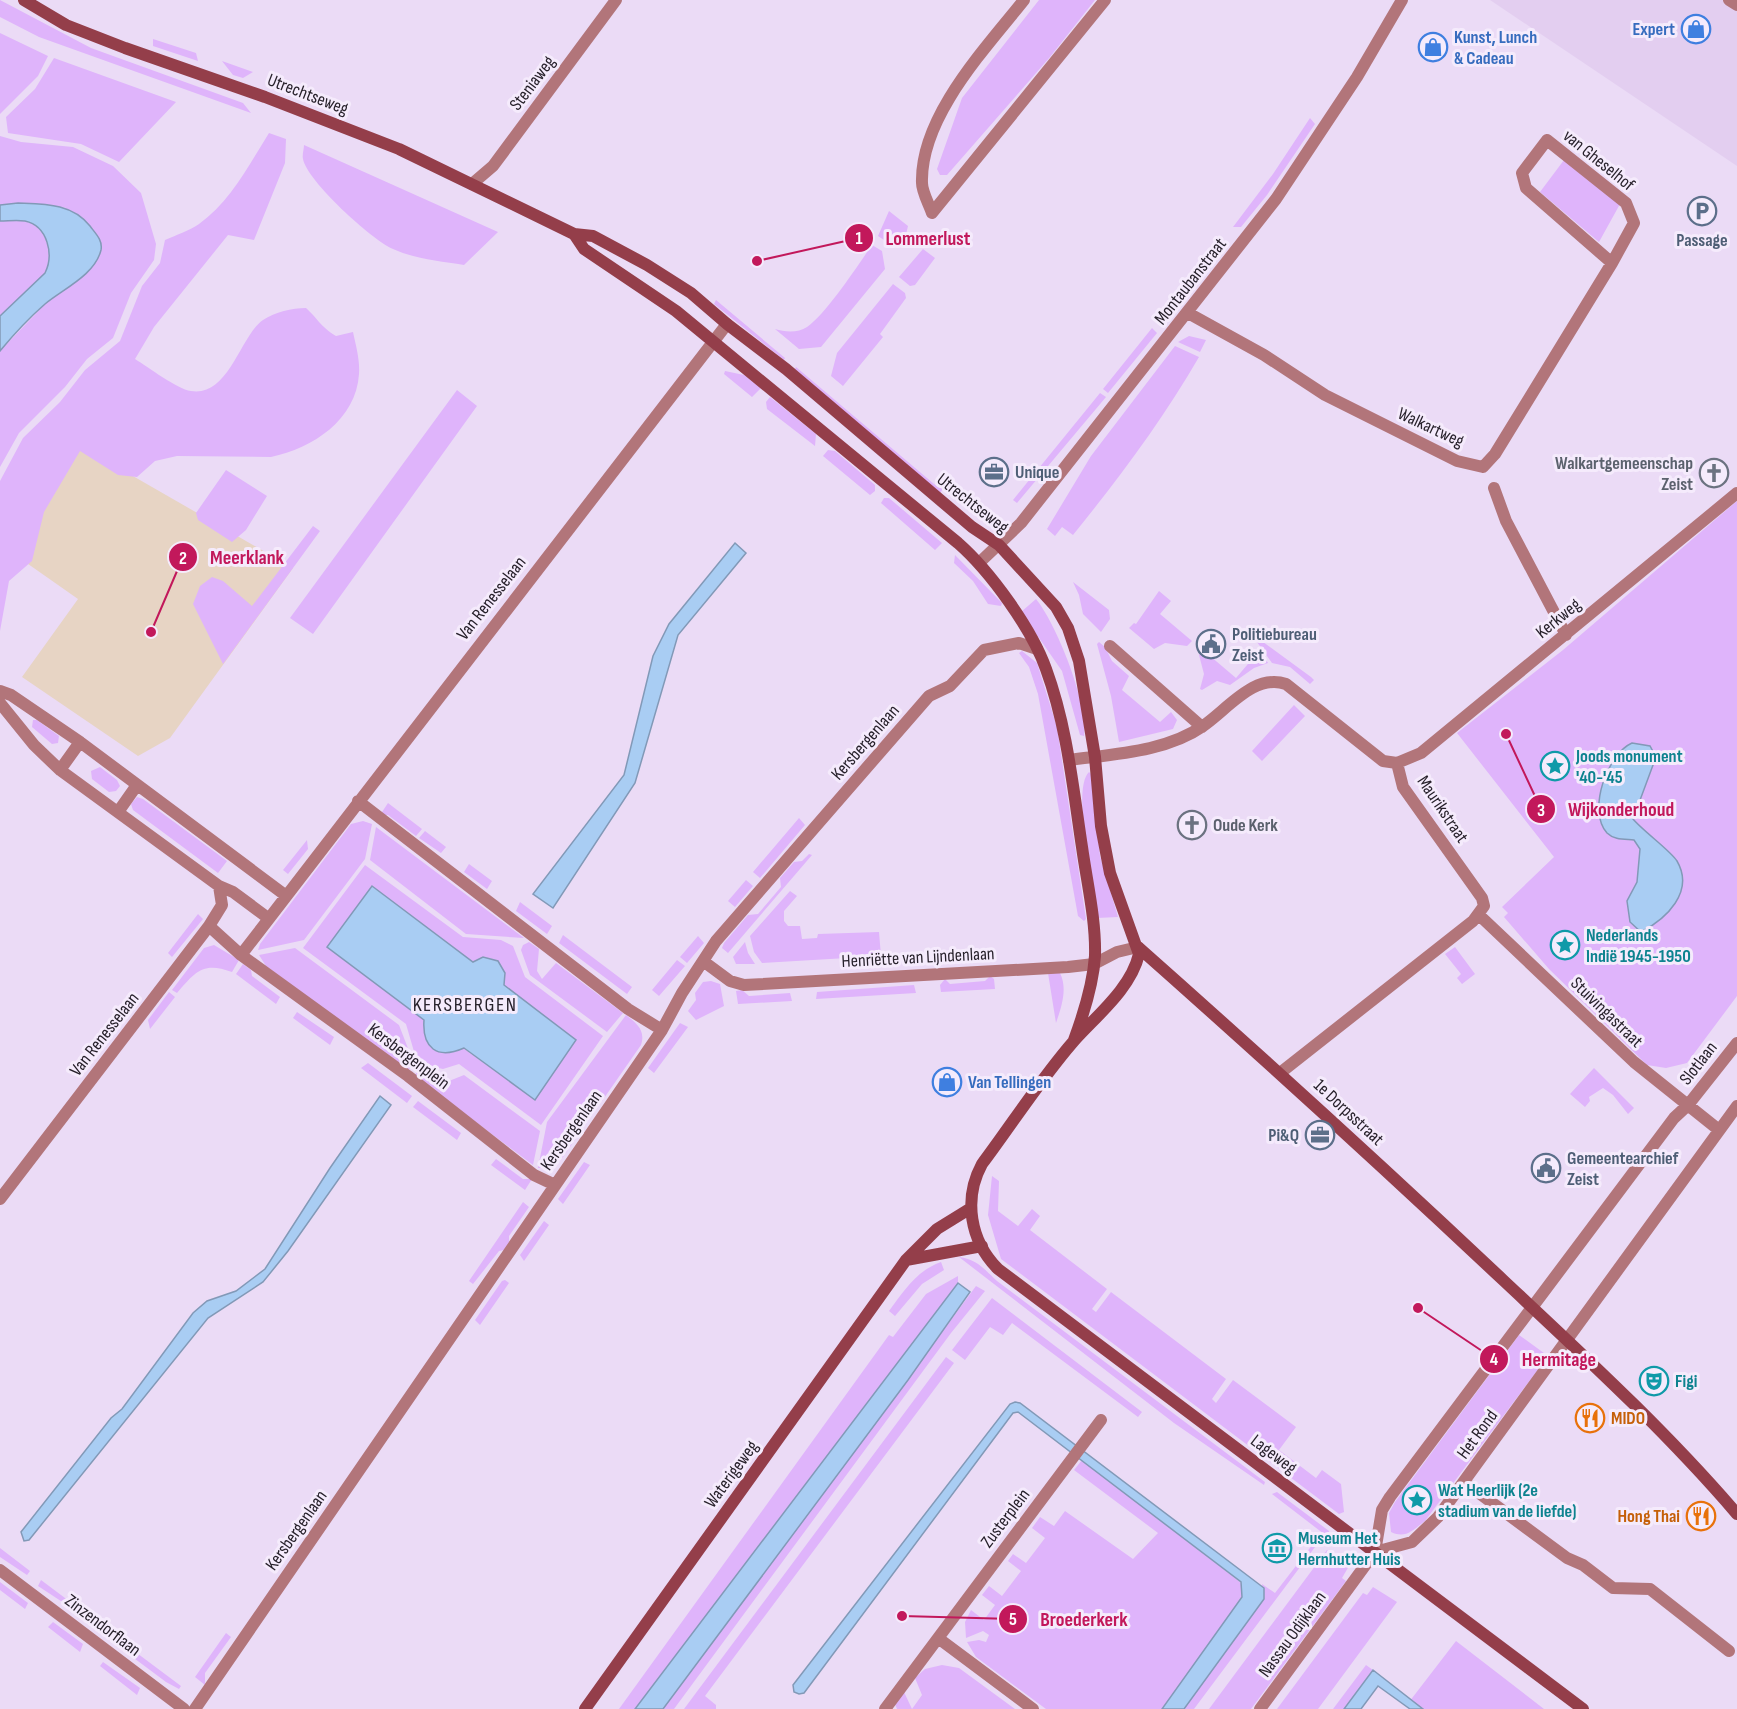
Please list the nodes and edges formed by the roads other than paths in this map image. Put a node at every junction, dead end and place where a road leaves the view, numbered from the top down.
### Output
1 (24, 0) edge
2 (616, 0) edge
3 (1024, 0) edge
4 (1105, 0) edge
5 (1402, 0) edge
6 (1729, 0) edge
7 (1737, 5) edge
8 (472, 184) junction
9 (574, 234) junction
10 (1612, 263) junction
11 (1188, 313) junction
12 (727, 324) junction
13 (712, 341) junction
14 (1494, 488) dead end
15 (1737, 493) edge
16 (999, 545) junction
17 (980, 562) junction
18 (1566, 635) junction
19 (1110, 646) dead end
20 (1037, 649) junction
21 (0, 692) edge
22 (0, 703) edge
23 (1202, 727) junction
24 (80, 742) junction
25 (1095, 757) junction
26 (1068, 760) junction
27 (1398, 763) junction
28 (60, 770) junction
29 (137, 785) junction
30 (357, 801) junction
31 (118, 812) junction
32 (219, 886) junction
33 (285, 895) junction
34 (1479, 915) junction
35 (268, 918) junction
36 (209, 926) junction
37 (1138, 947) junction
38 (241, 955) junction
39 (703, 961) junction
40 (1094, 964) junction
41 (662, 1030) junction
42 (1074, 1041) junction
43 (1737, 1042) edge
44 (1280, 1073) junction
45 (1688, 1105) junction
46 (1737, 1106) edge
47 (1674, 1119) joint
48 (1719, 1130) junction
49 (555, 1185) junction
50 (0, 1199) edge
51 (971, 1208) junction
52 (981, 1246) junction
53 (906, 1260) junction
54 (1535, 1303) junction
55 (1569, 1341) junction
56 (1101, 1420) dead end
57 (1464, 1482) junction
58 (1737, 1514) edge
59 (1375, 1552) junction
60 (0, 1570) edge
61 (938, 1638) junction
62 (1729, 1651) dead end
63 (184, 1709) edge
64 (195, 1709) edge
65 (585, 1709) edge
66 (885, 1709) edge
67 (1033, 1709) edge
68 (1260, 1709) edge
69 (1583, 1709) edge

1 - 8 main road, Utrechtseweg
2 - 8 street, Steniaweg
3 - 4 street
5 - 11 street, Montaubanstraat
6 - 7 street
8 - 9 main road, Utrechtseweg
9 - 12 main road, Utrechtseweg
9 - 13 main road, Utrechtseweg
10 - 10 street, van Gheselhof
10 - 11 street, Walkartweg
11 - 16 street, Montaubanstraat
12 - 13 street, Van Renesselaan
12 - 16 main road, Utrechtseweg
13 - 17 main road, Utrechtseweg
13 - 30 street, Van Renesselaan
14 - 18 street
15 - 18 street, Kerkweg
16 - 17 street, Montaubanstraat
16 - 25 main road, Utrechtseweg
17 - 20 main road, Utrechtseweg
18 - 27 street, Kerkweg
19 - 23 street
20 - 26 main road, Utrechtseweg
20 - 39 street, Kersbergenlaan
21 - 24 street
22 - 28 street
23 - 25 street, Maurikstraat
23 - 27 street, Maurikstraat
24 - 28 street
24 - 29 street
25 - 26 street, Maurikstraat
25 - 37 main road, Utrechtseweg
26 - 40 main road, Utrechtseweg
27 - 34 street, Maurikstraat
28 - 31 street
29 - 31 street
29 - 33 street
30 - 33 street, Van Renesselaan
30 - 41 street
31 - 32 street
32 - 35 street
32 - 36 street, Van Renesselaan
33 - 35 street, Van Renesselaan
34 - 44 street
34 - 45 street, Stuivingastraat
35 - 38 street
36 - 38 street, Kersbergenplein
36 - 50 street, Van Renesselaan
37 - 40 street, Henriëtte van Lijndenlaan
37 - 42 main road
37 - 44 main road, 1e Dorpsstraat
38 - 49 street, Kersbergenplein
39 - 40 street, Henriëtte van Lijndenlaan
39 - 41 street, Kersbergenlaan
40 - 42 main road
41 - 49 street, Kersbergenlaan
42 - 51 main road
43 - 45 street, Slotlaan
44 - 54 main road, 1e Dorpsstraat
45 - 47 street, Slotlaan
45 - 48 street, Slotlaan
46 - 48 street
47 - 54 street, Het Rond
48 - 55 street, Het Rond
49 - 64 street, Kersbergenlaan
51 - 52 main road, Lageweg
51 - 53 main road, Waterigeweg
52 - 53 main road
52 - 59 main road, Lageweg
53 - 65 main road, Waterigeweg
54 - 55 main road, 1e Dorpsstraat
54 - 59 street, Het Rond
55 - 57 street, Het Rond
55 - 58 main road, 1e Dorpsstraat
56 - 61 street, Zusterplein
57 - 59 street, Het Rond
57 - 62 street
59 - 68 street, Nassau Odijklaan
59 - 69 main road, Lageweg
60 - 63 street, Zinzendorflaan
61 - 66 street, Zusterplein
61 - 67 street

